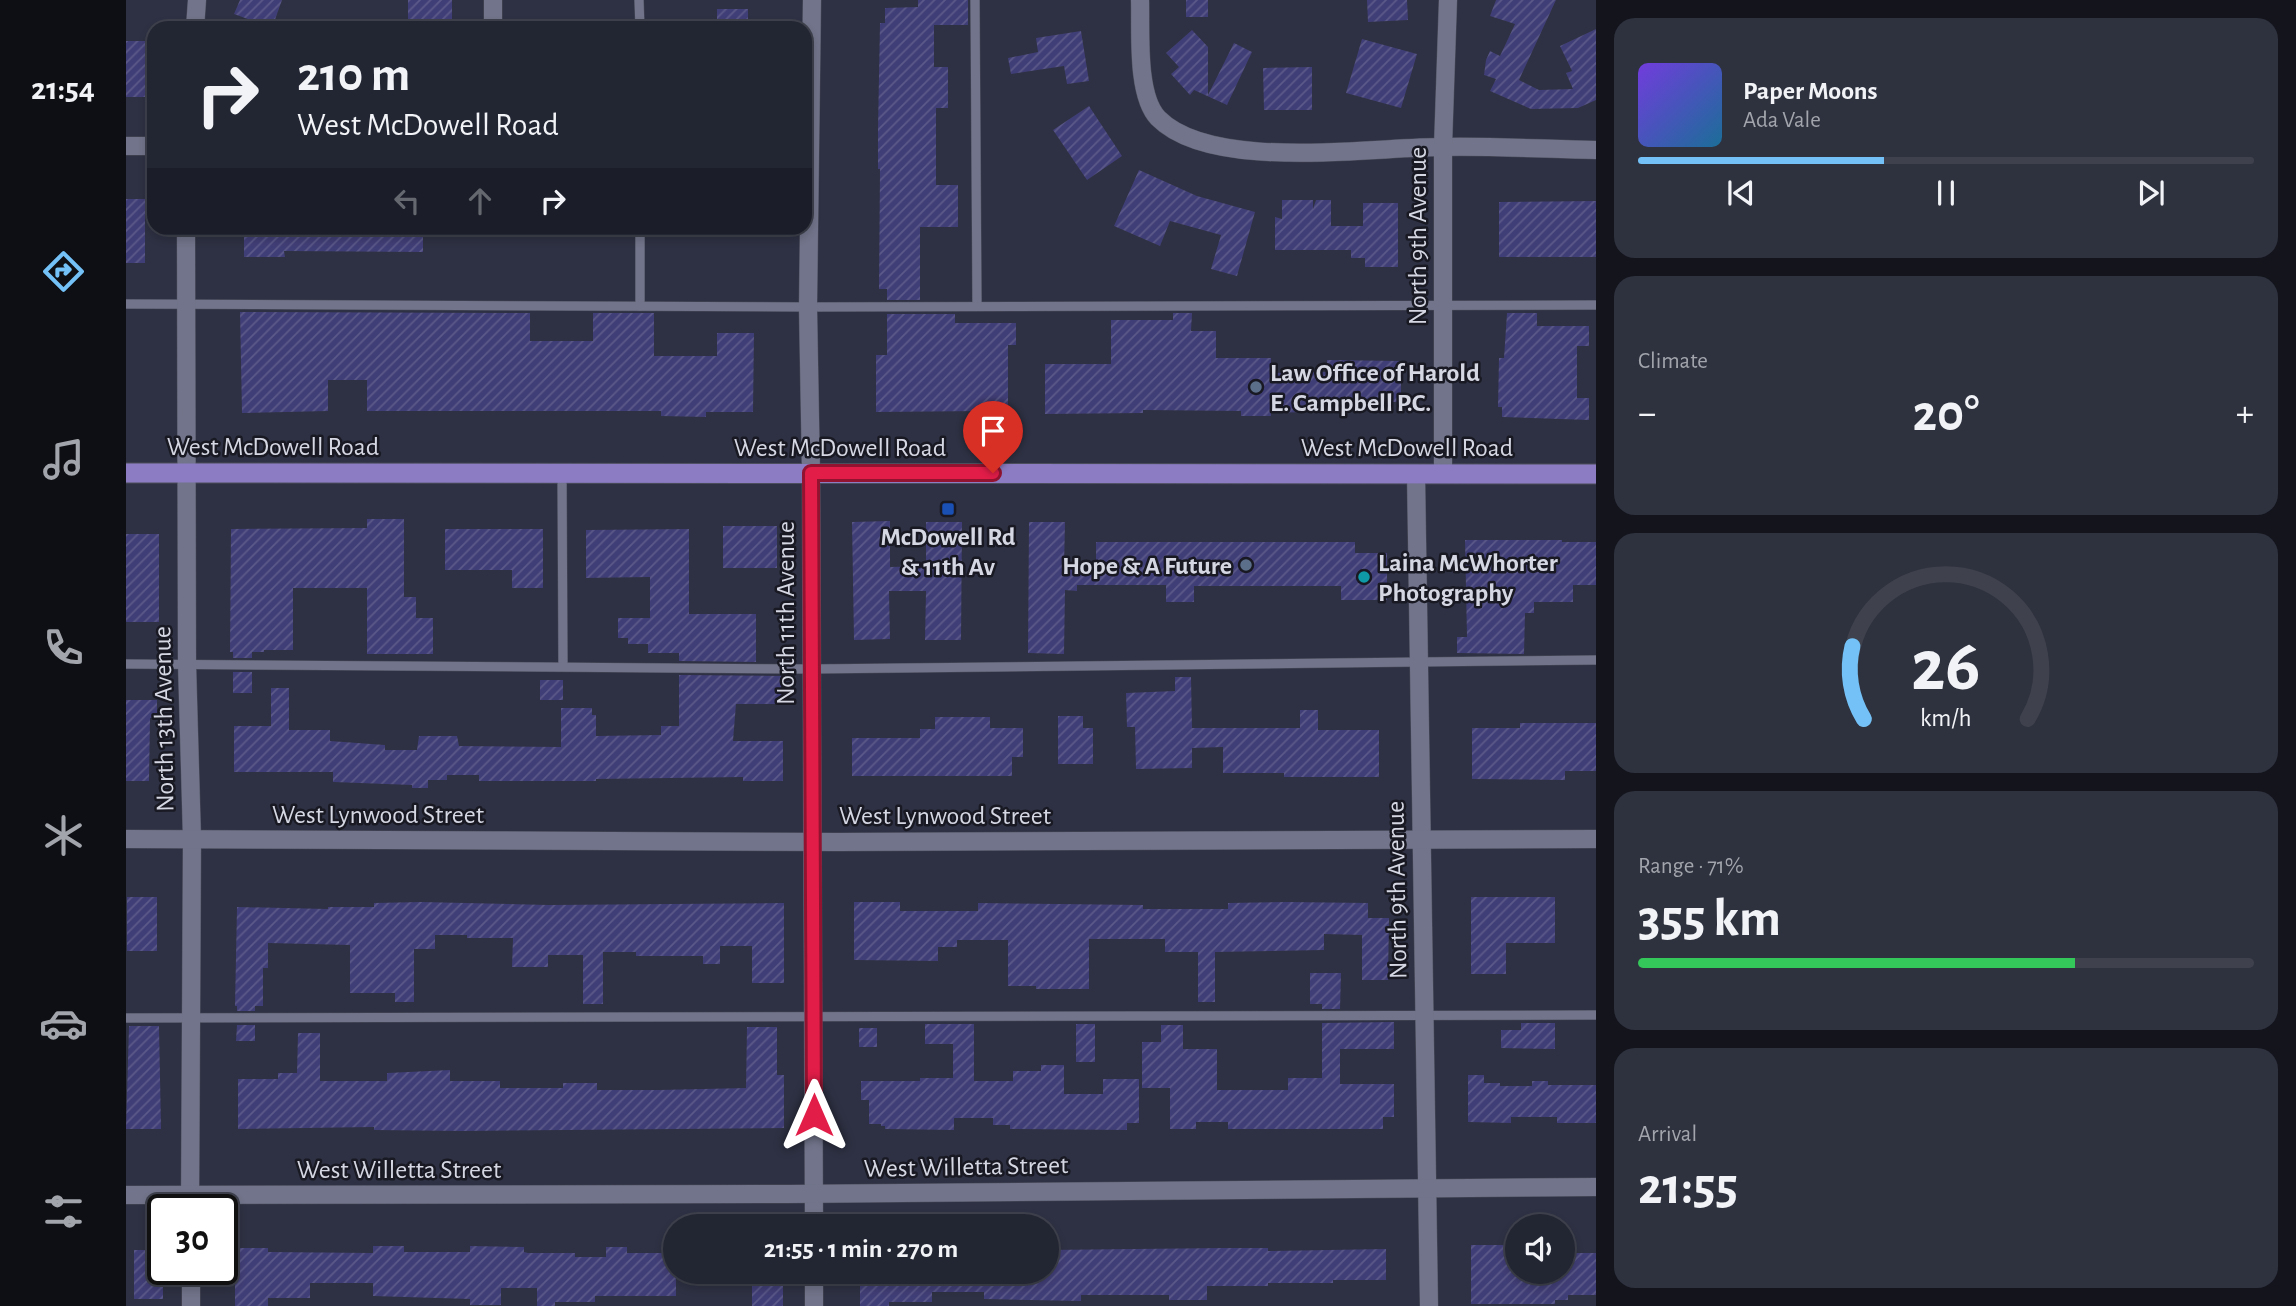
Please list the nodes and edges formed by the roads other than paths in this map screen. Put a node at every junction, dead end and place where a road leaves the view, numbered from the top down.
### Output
1 (197, 0) edge
2 (493, 0) edge
3 (639, 0) edge
4 (811, 0) edge
5 (975, 0) edge
6 (1140, 0) edge
7 (1448, 0) edge
8 (196, 21) edge
9 (493, 21) edge
10 (640, 21) edge
11 (811, 21) edge
12 (126, 146) edge
13 (147, 146) edge
14 (1443, 147) junction
15 (1596, 150) edge
16 (186, 235) edge
17 (640, 235) edge
18 (809, 235) edge
19 (126, 304) edge
20 (187, 304) junction
21 (977, 305) junction
22 (1443, 305) junction
23 (1596, 305) edge
24 (640, 306) junction
25 (808, 307) junction
26 (186, 472) junction
27 (562, 472) junction
28 (126, 473) edge
29 (811, 473) junction
30 (1443, 473) junction
31 (1416, 474) junction
32 (1596, 474) edge
33 (1596, 660) edge
34 (187, 663) junction
35 (1420, 663) junction
36 (126, 664) edge
37 (564, 666) junction
38 (811, 669) junction
39 (1422, 838) junction
40 (126, 839) edge
41 (192, 839) junction
42 (1596, 839) edge
43 (813, 842) junction
44 (1424, 1015) junction
45 (1596, 1015) edge
46 (126, 1018) edge
47 (192, 1018) junction
48 (813, 1018) junction
49 (1596, 1187) edge
50 (1427, 1188) junction
51 (814, 1193) junction
52 (190, 1194) edge
53 (126, 1195) edge
54 (147, 1197) edge
55 (238, 1201) edge
56 (814, 1214) edge
57 (814, 1284) edge
58 (191, 1285) edge
59 (191, 1306) edge
60 (814, 1306) edge
61 (1429, 1306) edge

1 - 8 street
2 - 9 street
3 - 10 lane
4 - 11 street, North 11th Avenue
5 - 21 lane
6 - 14 street
7 - 14 street, North 9th Avenue
12 - 13 street
14 - 15 street
14 - 22 street, North 9th Avenue
16 - 20 street, North 13th Avenue
17 - 24 lane
18 - 25 street, North 11th Avenue
19 - 20 lane
20 - 24 lane
20 - 26 street, North 13th Avenue
21 - 22 lane
21 - 25 lane
22 - 23 lane
22 - 30 street, North 9th Avenue
24 - 25 lane
25 - 29 street, North 11th Avenue
26 - 27 main road, West McDowell Road
26 - 28 main road, West McDowell Road
26 - 34 street, North 13th Avenue
27 - 29 main road, West McDowell Road
27 - 37 lane
29 - 31 main road, West McDowell Road
29 - 38 street, North 11th Avenue
30 - 31 main road, West McDowell Road
30 - 32 main road, West McDowell Road
31 - 35 street, North 9th Avenue
33 - 35 lane
34 - 36 lane
34 - 37 lane
34 - 41 street, North 13th Avenue
35 - 38 lane
35 - 39 street, North 9th Avenue
37 - 38 lane
38 - 43 street, North 11th Avenue
39 - 42 street, West Lynwood Street
39 - 43 street, West Lynwood Street
39 - 44 street, North 9th Avenue
40 - 41 street, West Lynwood Street
41 - 43 street, West Lynwood Street
41 - 47 street, North 13th Avenue
43 - 48 street, North 11th Avenue
44 - 45 lane
44 - 48 lane
44 - 50 street, North 9th Avenue
46 - 47 lane
47 - 48 lane
47 - 52 street, North 13th Avenue
48 - 51 street, North 11th Avenue
49 - 50 street, West Willetta Street
50 - 51 street, West Willetta Street
50 - 61 street, North 9th Avenue
51 - 55 street, West Willetta Street
51 - 56 street, North 11th Avenue
53 - 54 street, West Willetta Street
57 - 60 street
58 - 59 street

